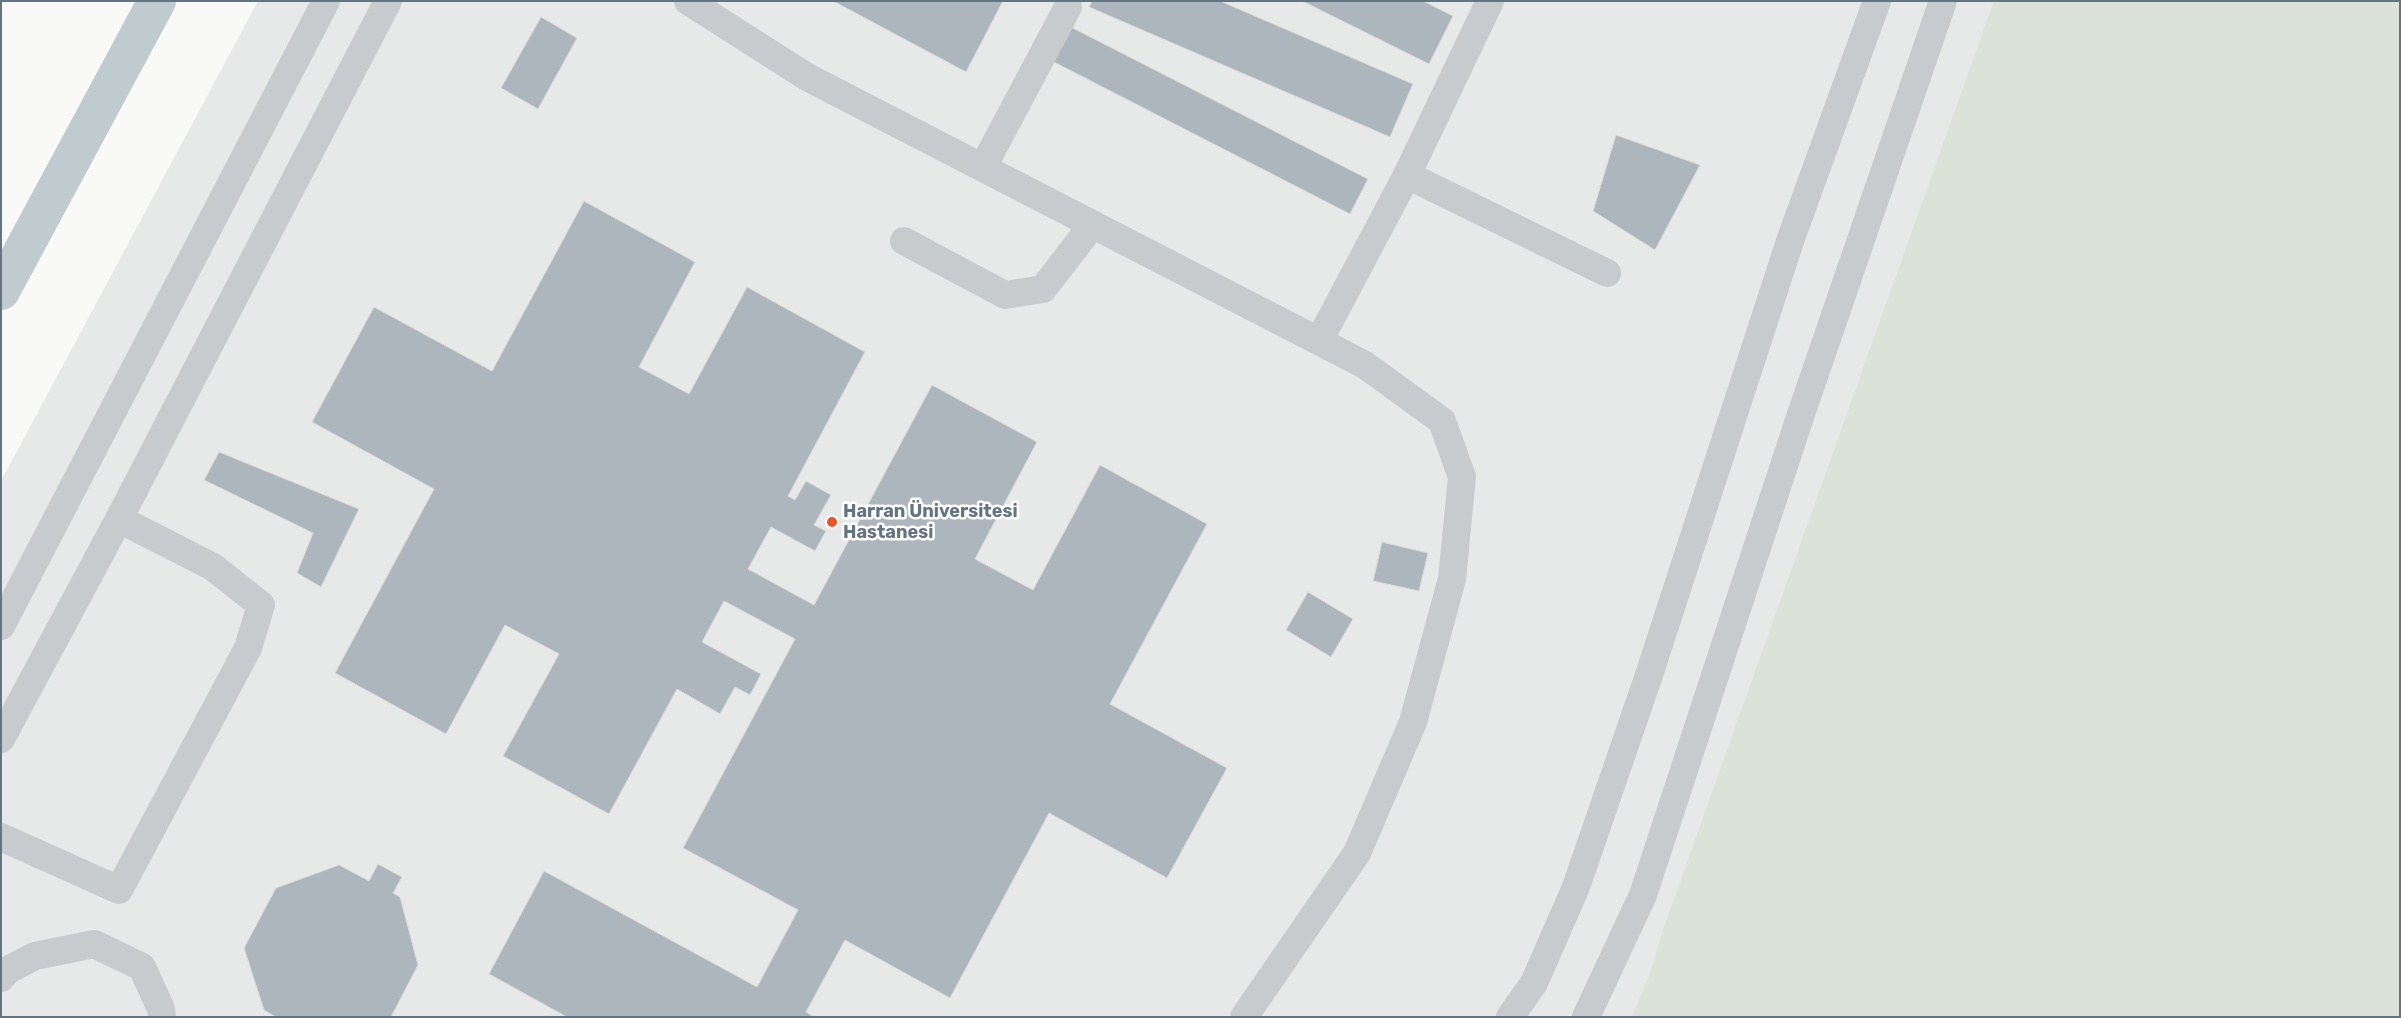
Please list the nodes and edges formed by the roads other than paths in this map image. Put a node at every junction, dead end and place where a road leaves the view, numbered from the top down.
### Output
1 (326, 1) edge
2 (388, 1) edge
3 (688, 1) edge
4 (1490, 1) edge
5 (1877, 1) edge
6 (1942, 1) edge
7 (1068, 6) dead end
8 (983, 167) junction
9 (1407, 175) junction
10 (1093, 224) junction
11 (904, 241) dead end
12 (1607, 273) dead end
13 (1318, 340) junction
14 (119, 519) junction
15 (1, 626) edge
16 (1, 739) edge
17 (1, 837) edge
18 (1, 978) edge
19 (162, 1017) edge
20 (1244, 1017) edge
21 (1510, 1017) edge
22 (1586, 1017) edge

1 - 15 street
2 - 14 street
3 - 8 street
4 - 9 street
5 - 21 street
6 - 22 street
7 - 8 street
8 - 10 street
9 - 12 street
9 - 13 street
10 - 11 street
10 - 13 street
13 - 20 street
14 - 16 street
14 - 17 street
18 - 19 street

